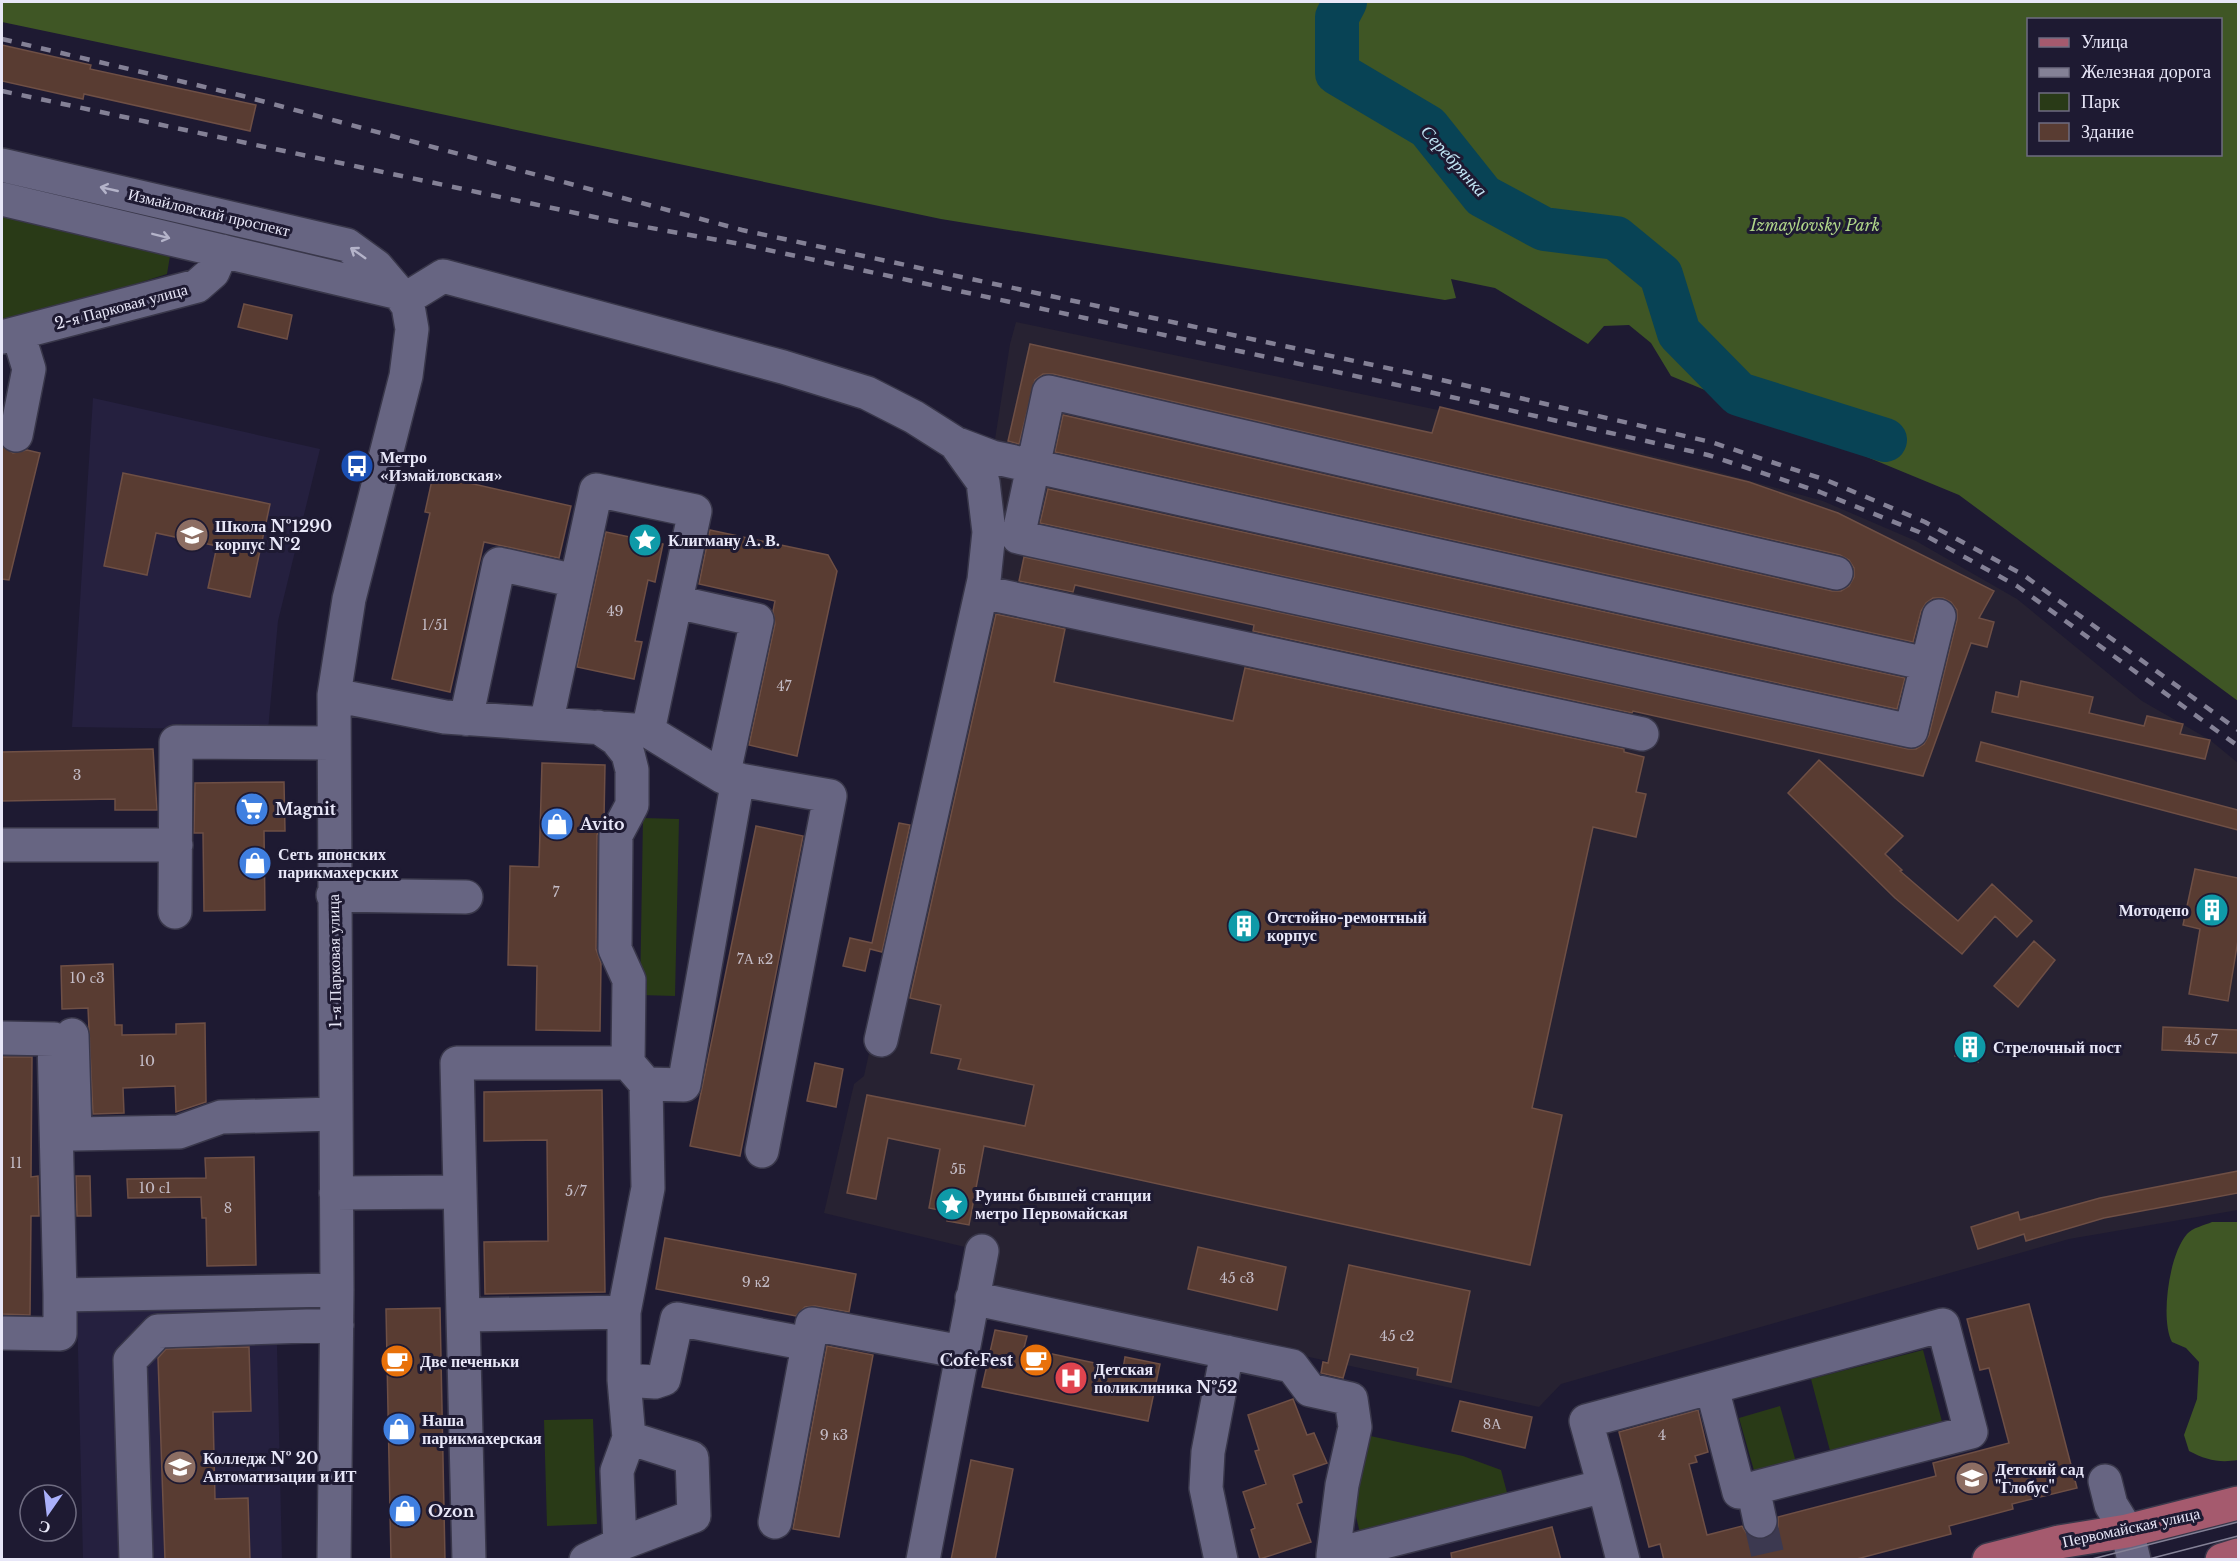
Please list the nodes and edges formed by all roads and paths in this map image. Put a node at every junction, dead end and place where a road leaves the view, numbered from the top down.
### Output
1 (2, 165) edge
2 (2, 200) edge
3 (222, 250) junction
4 (402, 297) junction
5 (10, 335) edge
6 (16, 435) dead end
7 (955, 443) junction
8 (1033, 465) junction
9 (1836, 573) dead end
10 (576, 581) junction
11 (982, 592) junction
12 (676, 602) junction
13 (1940, 616) dead end
14 (1928, 664) junction
15 (333, 695) junction
16 (466, 719) junction
17 (546, 724) junction
18 (598, 727) junction
19 (648, 731) junction
20 (1642, 734) dead end
21 (332, 743) junction
22 (730, 778) junction
23 (2, 845) edge
24 (176, 845) junction
25 (333, 895) junction
26 (466, 897) dead end
27 (175, 912) dead end
28 (72, 1035) dead end
29 (2, 1038) edge
30 (881, 1040) dead end
31 (637, 1074) junction
32 (335, 1114) junction
33 (762, 1151) dead end
34 (460, 1192) junction
35 (336, 1193) junction
36 (982, 1251) dead end
37 (337, 1290) junction
38 (60, 1295) junction
39 (972, 1298) junction
40 (624, 1312) junction
41 (463, 1316) junction
42 (337, 1325) junction
43 (2, 1333) edge
44 (808, 1344) junction
45 (962, 1352) junction
46 (1227, 1352) junction
47 (624, 1380) junction
48 (1713, 1388) junction
49 (629, 1438) junction
50 (2105, 1481) dead end
51 (1604, 1486) junction
52 (1753, 1488) junction
53 (2238, 1503) edge
54 (1760, 1521) tunnel mouth
55 (775, 1522) dead end
56 (620, 1544) junction
57 (2130, 1545) edge
58 (2238, 1555) edge
59 (1333, 1557) edge
60 (136, 1560) edge
61 (334, 1560) edge
62 (469, 1560) edge
63 (586, 1560) edge
64 (923, 1560) edge
65 (1221, 1560) edge
66 (1623, 1560) edge
67 (1989, 1560) edge
68 (2222, 1560) edge

4 -> 1 street, Измайловский проспект
2 -> 3 street, Измайловский проспект
3 - 4 street, Измайловский проспект
3 - 5 street, 2-я Парковая улица
4 - 7 street
4 - 15 street, 1-я Парковая улица
5 - 6 street
7 - 8 street
7 - 11 street
8 - 9 street
8 - 14 street
8 - 14 street
10 - 12 street
10 - 16 street
10 - 17 street
11 - 20 street
11 - 30 street
12 - 19 street
12 - 22 street
13 - 14 street
15 - 16 street
15 - 21 street, 1-я Парковая улица
16 - 17 street
17 - 18 street
18 - 19 street
18 - 31 street
19 - 22 street
21 - 24 street
21 - 25 street, 1-я Парковая улица
22 - 31 street
22 - 33 street
23 - 24 street
24 - 27 street
25 - 26 street
25 - 32 street, 1-я Парковая улица
28 - 32 street
29 - 38 street
31 - 34 street
31 - 40 street
32 - 35 street, 1-я Парковая улица
34 - 35 street
34 - 41 street
35 - 37 street, 1-я Парковая улица
36 - 39 street
37 - 38 street
37 - 42 street, 1-я Парковая улица
38 - 43 street
39 - 45 street
39 - 46 street
40 - 41 street
40 - 47 street
41 - 62 street
42 - 60 street
42 - 61 street, 1-я Парковая улица
44 - 45 street
44 - 47 street
44 - 55 street
45 - 64 street
46 - 59 street
46 - 65 street
47 - 49 street
48 - 51 street
48 - 52 street
48 - 52 street
49 - 56 street
49 - 56 street
50 - 57 street
51 - 59 street
51 - 66 street
52 - 54 street
53 - 57 main road, Первомайская улица
56 - 63 street
57 - 67 main road, Первомайская улица
58 - 68 main road

